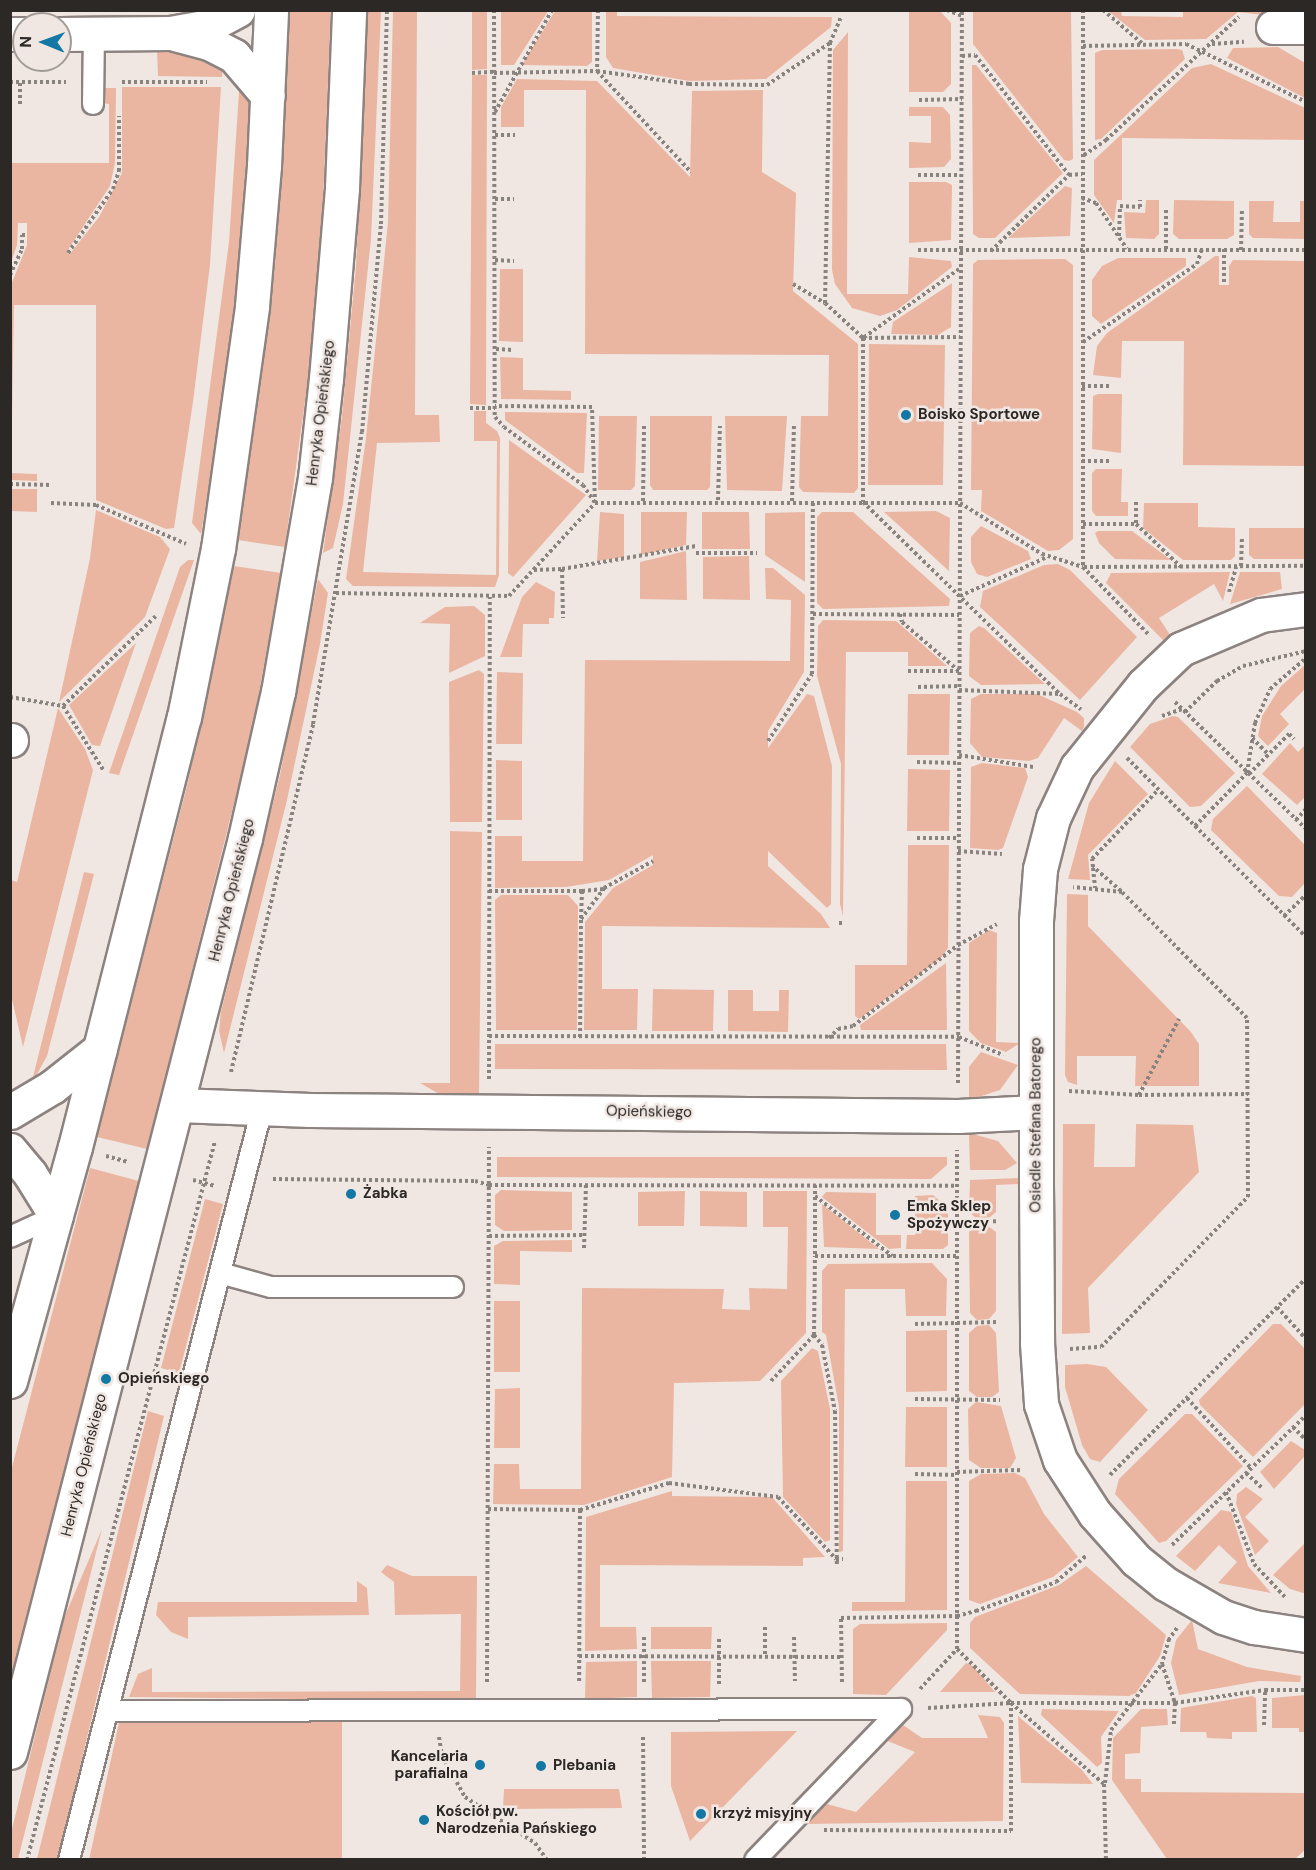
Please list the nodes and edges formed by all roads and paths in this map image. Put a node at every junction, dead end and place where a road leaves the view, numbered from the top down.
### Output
1 (238, 10) edge
2 (271, 10) edge
3 (349, 10) edge
4 (387, 10) edge
5 (494, 10) edge
6 (552, 10) edge
7 (598, 10) edge
8 (947, 10) edge
9 (1083, 10) edge
10 (1103, 10) edge
11 (1244, 12) dead end
12 (962, 13) edge
13 (841, 17) dead end
14 (1305, 27) edge
15 (1262, 31) joint
16 (170, 33) junction
17 (72, 34) edge
18 (94, 34) junction
19 (830, 43) junction
20 (1212, 44) junction
21 (1144, 45) junction
22 (1083, 46) junction
23 (1202, 52) junction
24 (962, 56) junction
25 (597, 71) junction
26 (472, 72) dead end
27 (494, 72) junction
28 (517, 72) junction
29 (20, 82) dead end
30 (119, 82) dead end
31 (119, 93) dead end
32 (268, 96) junction
33 (962, 99) junction
34 (919, 100) dead end
35 (1305, 102) edge
36 (20, 104) dead end
37 (93, 104) dead end
38 (119, 104) dead end
39 (495, 112) junction
40 (495, 135) junction
41 (515, 135) dead end
42 (1083, 156) junction
43 (691, 172) dead end
44 (1082, 174) junction
45 (960, 175) junction
46 (1069, 175) junction
47 (918, 176) dead end
48 (1082, 198) junction
49 (495, 199) junction
50 (514, 199) dead end
51 (1140, 200) dead end
52 (1166, 210) dead end
53 (1242, 210) dead end
54 (27, 235) dead end
55 (1119, 236) junction
56 (1082, 249) junction
57 (1128, 249) junction
58 (1166, 249) junction
59 (1202, 249) junction
60 (1224, 249) junction
61 (918, 250) dead end
62 (960, 250) junction
63 (1241, 250) junction
64 (1305, 250) edge
65 (991, 251) junction
66 (69, 253) dead end
67 (495, 260) junction
68 (514, 261) dead end
69 (960, 269) junction
70 (10, 275) edge
71 (1224, 282) dead end
72 (794, 284) dead end
73 (825, 303) junction
74 (960, 337) junction
75 (864, 338) junction
76 (1082, 342) junction
77 (496, 349) junction
78 (514, 350) dead end
79 (1082, 386) junction
80 (1112, 386) dead end
81 (495, 407) junction
82 (470, 408) dead end
83 (644, 425) dead end
84 (720, 426) dead end
85 (794, 426) dead end
86 (1082, 461) junction
87 (1112, 461) dead end
88 (10, 484) edge
89 (52, 485) dead end
90 (643, 501) junction
91 (718, 501) junction
92 (792, 501) junction
93 (813, 501) junction
94 (863, 502) junction
95 (1136, 502) dead end
96 (51, 503) dead end
97 (596, 503) junction
98 (960, 503) junction
99 (1083, 524) junction
100 (1136, 524) junction
101 (1242, 537) dead end
102 (696, 546) dead end
103 (218, 549) junction
104 (696, 553) dead end
105 (757, 553) dead end
106 (1048, 557) junction
107 (302, 560) junction
108 (1241, 566) junction
109 (1305, 566) edge
110 (341, 567) junction
111 (1083, 567) junction
112 (1181, 567) junction
113 (1236, 567) junction
114 (562, 569) junction
115 (533, 570) junction
116 (336, 592) junction
117 (960, 596) junction
118 (490, 597) junction
119 (1226, 601) dead end
120 (1305, 609) edge
121 (813, 614) junction
122 (900, 614) junction
123 (959, 615) dead end
124 (156, 616) dead end
125 (563, 618) dead end
126 (1305, 651) edge
127 (1305, 658) edge
128 (1162, 668) junction
129 (908, 671) dead end
130 (918, 687) dead end
131 (1060, 694) junction
132 (10, 697) edge
133 (63, 706) junction
134 (1185, 712) junction
135 (1105, 733) junction
136 (1252, 737) junction
137 (1294, 739) dead end
138 (768, 741) dead end
139 (1268, 754) junction
140 (958, 755) dead end
141 (917, 762) dead end
142 (958, 762) dead end
143 (1033, 767) dead end
144 (104, 771) dead end
145 (1248, 773) junction
146 (1158, 790) junction
147 (1305, 809) edge
148 (1296, 820) junction
149 (1195, 826) junction
150 (1305, 829) edge
151 (917, 838) dead end
152 (958, 838) dead end
153 (958, 851) dead end
154 (1002, 854) dead end
155 (653, 861) dead end
156 (1093, 867) junction
157 (604, 888) junction
158 (489, 891) junction
159 (582, 891) junction
160 (1122, 892) junction
161 (1305, 895) edge
162 (1284, 916) junction
163 (581, 919) junction
164 (839, 923) dead end
165 (845, 923) dead end
166 (997, 924) dead end
167 (1305, 937) edge
168 (1179, 1019) dead end
169 (489, 1036) junction
170 (580, 1037) junction
171 (959, 1037) dead end
172 (829, 1038) junction
173 (100, 1049) junction
174 (1248, 1094) junction
175 (1139, 1095) junction
176 (1047, 1101) junction
177 (177, 1105) junction
178 (223, 1107) junction
179 (262, 1109) junction
180 (489, 1110) junction
181 (10, 1112) edge
182 (10, 1150) edge
183 (244, 1179) junction
184 (489, 1185) junction
185 (586, 1185) junction
186 (815, 1185) junction
187 (957, 1186) dead end
188 (815, 1195) junction
189 (56, 1216) junction
190 (996, 1221) dead end
191 (957, 1222) dead end
192 (584, 1235) junction
193 (489, 1236) junction
194 (10, 1237) edge
195 (584, 1248) dead end
196 (815, 1256) junction
197 (957, 1256) dead end
198 (893, 1257) junction
199 (220, 1274) junction
200 (1305, 1278) edge
201 (453, 1287) dead end
202 (1277, 1307) junction
203 (996, 1322) dead end
204 (915, 1324) dead end
205 (814, 1335) junction
206 (1305, 1339) edge
207 (1057, 1350) dead end
208 (13, 1359) edge
209 (771, 1381) dead end
210 (1187, 1398) junction
211 (915, 1399) dead end
212 (1000, 1400) dead end
213 (1305, 1415) edge
214 (1293, 1427) junction
215 (1305, 1440) edge
216 (1251, 1468) junction
217 (1022, 1470) dead end
218 (1246, 1473) junction
219 (915, 1474) dead end
220 (1103, 1482) dead end
221 (1262, 1488) dead end
222 (1226, 1492) junction
223 (488, 1509) junction
224 (580, 1510) junction
225 (1112, 1534) junction
226 (1163, 1554) dead end
227 (836, 1559) junction
228 (843, 1559) dead end
229 (837, 1566) dead end
230 (1288, 1601) dead end
231 (765, 1627) dead end
232 (1305, 1635) edge
233 (644, 1637) dead end
234 (719, 1637) dead end
235 (794, 1637) dead end
236 (957, 1649) dead end
237 (579, 1656) junction
238 (644, 1656) junction
239 (719, 1656) junction
240 (765, 1656) junction
241 (795, 1657) junction
242 (842, 1657) junction
243 (1162, 1664) dead end
244 (1305, 1690) edge
245 (1011, 1703) junction
246 (1131, 1703) junction
247 (795, 1709) junction
248 (842, 1709) junction
249 (901, 1709) junction
250 (434, 1710) junction
251 (487, 1710) junction
252 (579, 1710) junction
253 (643, 1710) junction
254 (719, 1710) junction
255 (108, 1712) junction
256 (1174, 1725) dead end
257 (1264, 1725) dead end
258 (10, 1752) edge
259 (1104, 1784) junction
260 (784, 1830) junction
261 (27, 1860) edge
262 (69, 1860) edge
263 (547, 1860) edge
264 (644, 1860) edge
265 (755, 1860) edge
266 (1106, 1860) edge

1 - 16 street
2 - 32 street
3 - 107 street, Henryka Opieńskiego
4 - 110 path
5 - 27 path
6 - 28 path
7 - 25 path
8 - 12 path
9 - 22 path
10 - 21 path
11 - 20 path
12 - 24 path
13 - 19 path
14 - 15 street
15 - 20 path
16 - 18 street
16 - 32 street
17 - 18 street
18 - 37 lane
19 - 25 path
19 - 73 path
20 - 23 path
21 - 22 path
21 - 23 path
22 - 42 path
23 - 35 path
23 - 42 path
24 - 33 path
24 - 46 path
25 - 28 path
25 - 43 path
26 - 27 path
27 - 28 path
27 - 39 path
28 - 39 path
29 - 36 path
30 - 31 path
32 - 103 street
33 - 34 path
33 - 45 path
38 - 66 path
39 - 40 path
40 - 41 path
40 - 49 path
42 - 44 path
44 - 46 path
44 - 48 path
45 - 47 path
45 - 62 path
46 - 65 path
48 - 55 path
48 - 56 path
49 - 50 path
49 - 67 path
51 - 55 path
52 - 58 path
53 - 63 path
54 - 70 path
55 - 57 path
56 - 57 path
56 - 65 path
56 - 76 path
57 - 58 path
58 - 59 path
59 - 60 path
59 - 76 path
60 - 63 path
60 - 71 path
61 - 62 path
62 - 65 path
62 - 69 path
63 - 64 path
67 - 68 path
67 - 77 path
69 - 74 path
69 - 75 path
72 - 73 path
73 - 75 path
74 - 75 path
74 - 98 path
75 - 94 path
76 - 79 path
77 - 78 path
77 - 81 path
79 - 80 path
79 - 86 path
81 - 82 path
81 - 97 path
81 - 97 path
83 - 90 path
84 - 91 path
85 - 92 path
86 - 87 path
86 - 99 path
88 - 89 path
90 - 91 path
90 - 97 path
91 - 92 path
92 - 93 path
93 - 94 path
93 - 121 path
94 - 98 path
94 - 117 path
95 - 100 path
96 - 103 path
97 - 115 path
98 - 106 path
99 - 100 path
99 - 111 path
100 - 112 path
101 - 108 path
102 - 114 path
103 - 173 street
104 - 105 path
106 - 111 path
106 - 117 path
107 - 110 path
107 - 177 street, Henryka Opieńskiego
108 - 109 path
108 - 113 path
110 - 116 path
111 - 112 path
111 - 128 path
112 - 113 path
113 - 119 path
114 - 115 path
114 - 125 path
115 - 118 path
116 - 118 path
116 - 178 path
117 - 131 path
118 - 158 path
120 - 128 street, Osiedle Stefana Batorego
121 - 122 path
121 - 138 path
122 - 123 path
122 - 129 path
124 - 133 path
126 - 134 path
127 - 136 path
128 - 134 path
128 - 135 street, Osiedle Stefana Batorego
130 - 131 path
131 - 135 path
132 - 133 path
133 - 144 path
134 - 145 path
135 - 146 path
135 - 176 street, Osiedle Stefana Batorego
136 - 139 path
136 - 145 path
137 - 139 path
139 - 145 path
140 - 143 path
141 - 142 path
145 - 148 path
145 - 149 path
146 - 149 path
146 - 156 path
147 - 148 path
148 - 150 path
149 - 162 path
151 - 152 path
153 - 154 path
155 - 157 path
156 - 160 path
156 - 160 path
157 - 159 path
157 - 163 path
158 - 159 path
158 - 169 path
159 - 163 path
160 - 174 path
161 - 162 path
162 - 167 path
163 - 170 path
164 - 165 path
166 - 172 path
168 - 175 path
169 - 170 path
169 - 180 path
170 - 172 path
171 - 172 path
173 - 181 street
173 - 189 street
174 - 175 path
174 - 207 path
175 - 176 path
176 - 180 street, Opieńskiego
176 - 225 street, Osiedle Stefana Batorego
177 - 178 street, Opieńskiego
177 - 258 street, Henryka Opieńskiego
178 - 179 street, Opieńskiego
178 - 261 path
179 - 180 street, Opieńskiego
179 - 183 lane
180 - 184 path
182 - 189 street
183 - 184 path
183 - 199 lane
184 - 185 path
184 - 193 path
185 - 186 path
185 - 192 path
186 - 187 path
186 - 188 path
188 - 196 path
188 - 198 path
189 - 194 lane
189 - 208 street
190 - 191 path
192 - 193 path
192 - 195 path
193 - 223 path
196 - 198 path
196 - 205 path
197 - 198 path
199 - 201 lane
199 - 255 lane
200 - 202 path
202 - 206 path
202 - 210 path
203 - 204 path
205 - 209 path
205 - 227 path
210 - 216 path
210 - 220 path
211 - 212 path
213 - 214 path
214 - 215 path
214 - 216 path
216 - 218 path
217 - 219 path
218 - 221 path
218 - 222 path
222 - 226 path
222 - 230 path
223 - 224 path
223 - 251 path
224 - 227 path
224 - 237 path
225 - 232 street, Osiedle Stefana Batorego
225 - 242 path
227 - 228 path
227 - 229 path
231 - 240 path
233 - 238 path
234 - 239 path
235 - 241 path
236 - 245 path
237 - 238 path
237 - 252 path
238 - 239 path
238 - 253 path
239 - 240 path
239 - 254 path
240 - 241 path
241 - 242 path
241 - 247 path
242 - 248 path
243 - 246 path
244 - 257 path
245 - 246 path
245 - 249 path
245 - 259 path
245 - 260 path
246 - 256 path
246 - 259 path
247 - 248 lane
247 - 254 lane
248 - 249 lane
249 - 260 lane
250 - 251 lane
250 - 255 lane
250 - 263 path
251 - 252 lane
252 - 253 lane
253 - 254 lane
253 - 264 path
255 - 262 lane
259 - 266 path
260 - 265 lane

